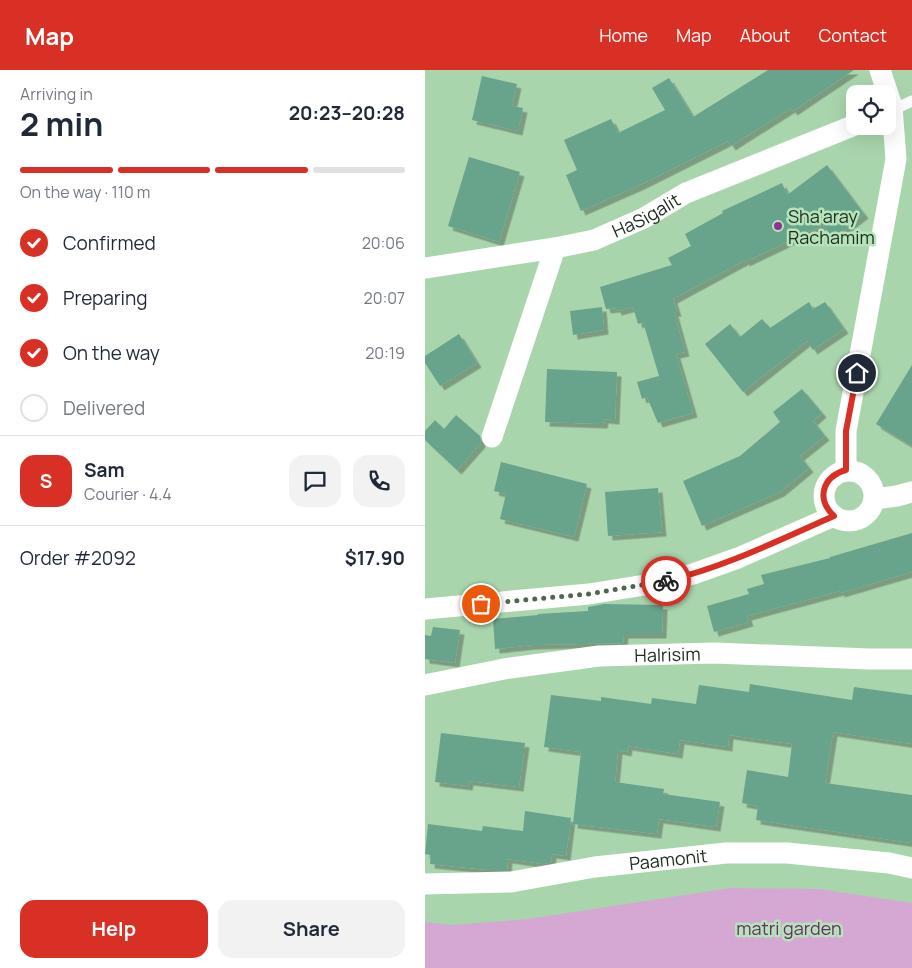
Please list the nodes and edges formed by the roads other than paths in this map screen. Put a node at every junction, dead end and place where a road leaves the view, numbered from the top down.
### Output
1 (881, 70) edge
2 (884, 85) edge
3 (912, 100) edge
4 (896, 108) edge
5 (846, 129) edge
6 (893, 135) edge
7 (555, 248) junction
8 (425, 268) edge
9 (492, 437) dead end
10 (846, 470) junction
11 (912, 492) edge
12 (874, 499) junction
13 (834, 516) junction
14 (425, 609) edge
15 (912, 659) edge
16 (425, 684) edge
17 (912, 868) edge
18 (425, 884) edge

1 - 2 street
3 - 4 lane
5 - 7 street, HaSigalit
6 - 10 street
7 - 8 street, HaSigalit
7 - 9 street
10 - 12 street
10 - 13 street
11 - 12 street
12 - 13 street
13 - 14 street
15 - 16 street, HaIrisim
17 - 18 street, Paamonit

